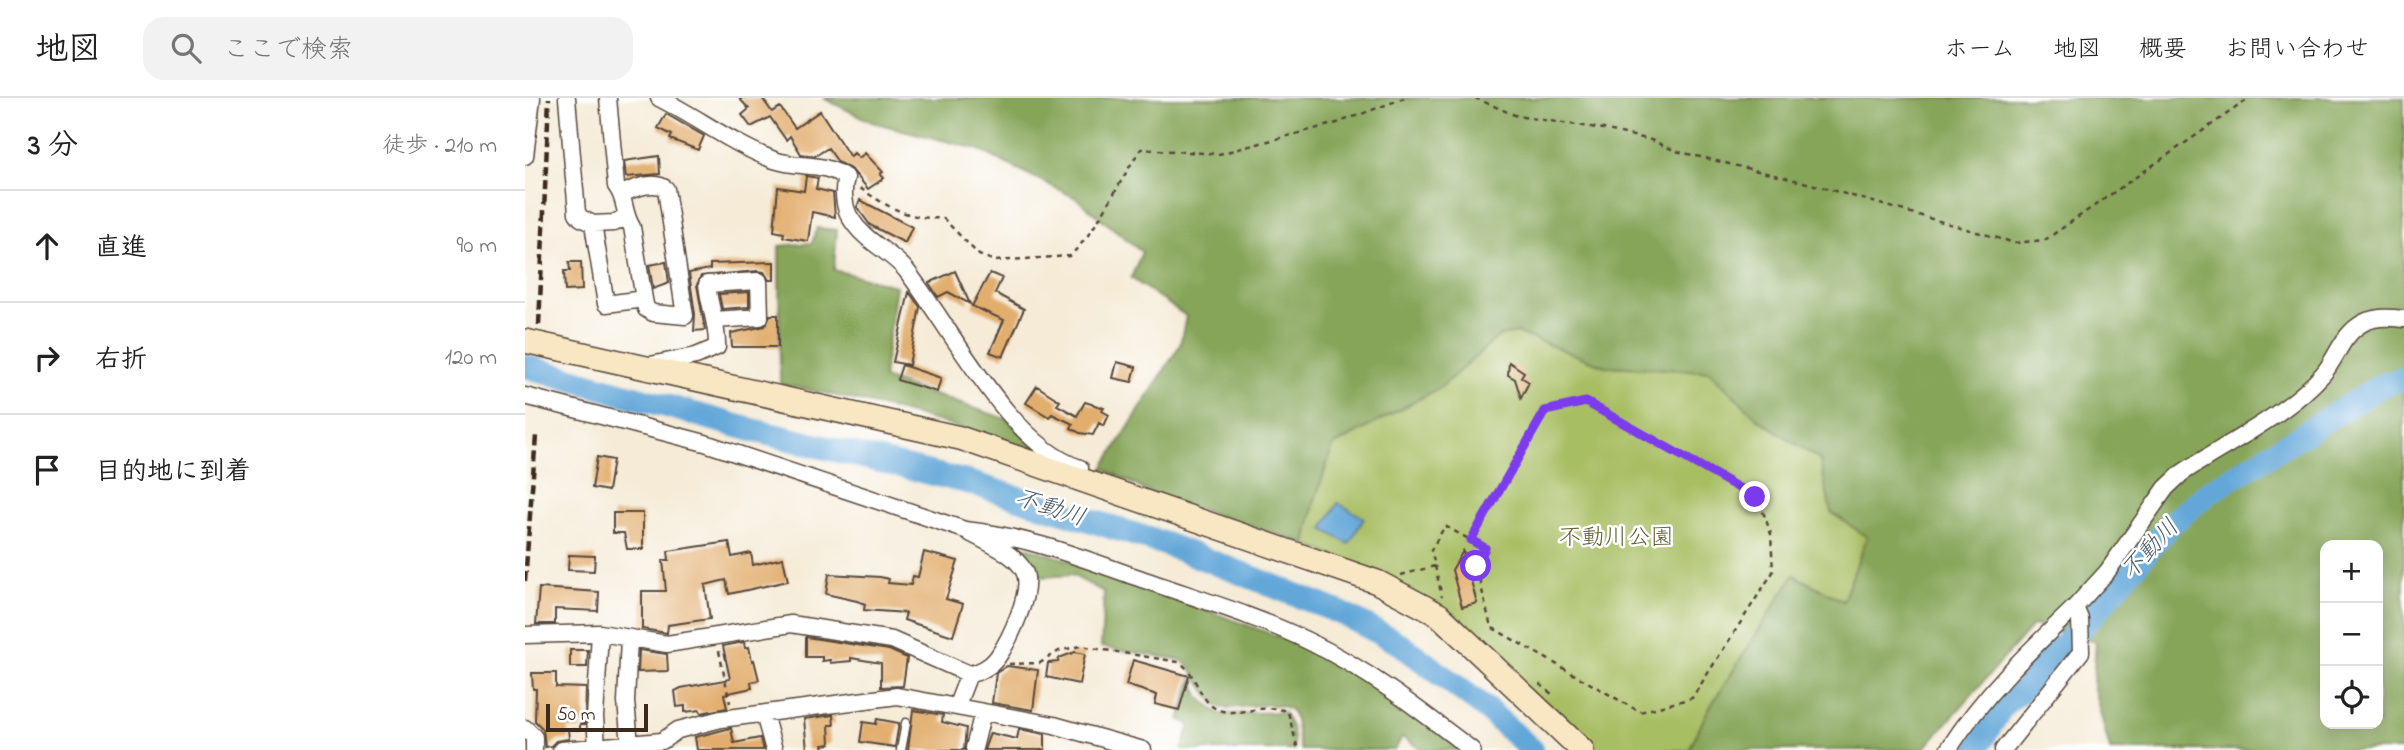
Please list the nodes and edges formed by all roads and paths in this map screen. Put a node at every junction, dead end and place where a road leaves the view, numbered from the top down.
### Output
1 (532, 98) edge
2 (567, 98) edge
3 (608, 98) edge
4 (661, 98) edge
5 (1405, 98) edge
6 (1475, 98) edge
7 (2250, 98) edge
8 (527, 124) edge
9 (525, 156) edge
10 (846, 178) junction
11 (622, 194) junction
12 (625, 217) junction
13 (593, 224) junction
14 (644, 299) junction
15 (2404, 319) edge
16 (714, 320) dead end
17 (525, 341) edge
18 (634, 367) junction
19 (525, 396) edge
20 (1116, 490) junction
21 (965, 530) junction
22 (1471, 540) junction
23 (1377, 582) junction
24 (2077, 613) junction
25 (600, 634) junction
26 (525, 635) edge
27 (629, 638) junction
28 (717, 638) junction
29 (992, 664) junction
30 (969, 674) junction
31 (957, 705) junction
32 (983, 712) junction
33 (764, 714) junction
34 (733, 717) junction
35 (906, 723) dead end
36 (525, 728) edge
37 (630, 744) junction
38 (597, 747) junction
39 (974, 749) edge
40 (534, 750) edge
41 (561, 750) edge
42 (774, 750) edge
43 (901, 750) edge
44 (1143, 750) edge
45 (1298, 750) edge
46 (1472, 750) edge
47 (1582, 750) edge
48 (1948, 750) edge
49 (2003, 750) edge

1 - 8 street
2 - 13 street
3 - 11 street
4 - 10 street
5 - 10 path
6 - 7 path
8 - 9 street
10 - 20 street
11 - 12 street
11 - 14 street
12 - 13 street
12 - 14 street
13 - 14 street
15 - 24 street
16 - 18 street
17 - 18 street
18 - 20 street
19 - 21 street
20 - 23 street
21 - 29 street
21 - 46 street
22 - 22 path
22 - 23 path
23 - 47 street
24 - 48 street
24 - 49 street
25 - 26 street
25 - 27 street
25 - 38 street
27 - 28 street
27 - 37 street
28 - 30 street
28 - 34 path
29 - 30 street
29 - 45 path
30 - 31 street
31 - 32 street
31 - 33 street
32 - 39 street
32 - 44 street
33 - 34 street
33 - 42 street
34 - 37 street
35 - 43 lane
36 - 40 street
37 - 38 street
38 - 41 street

